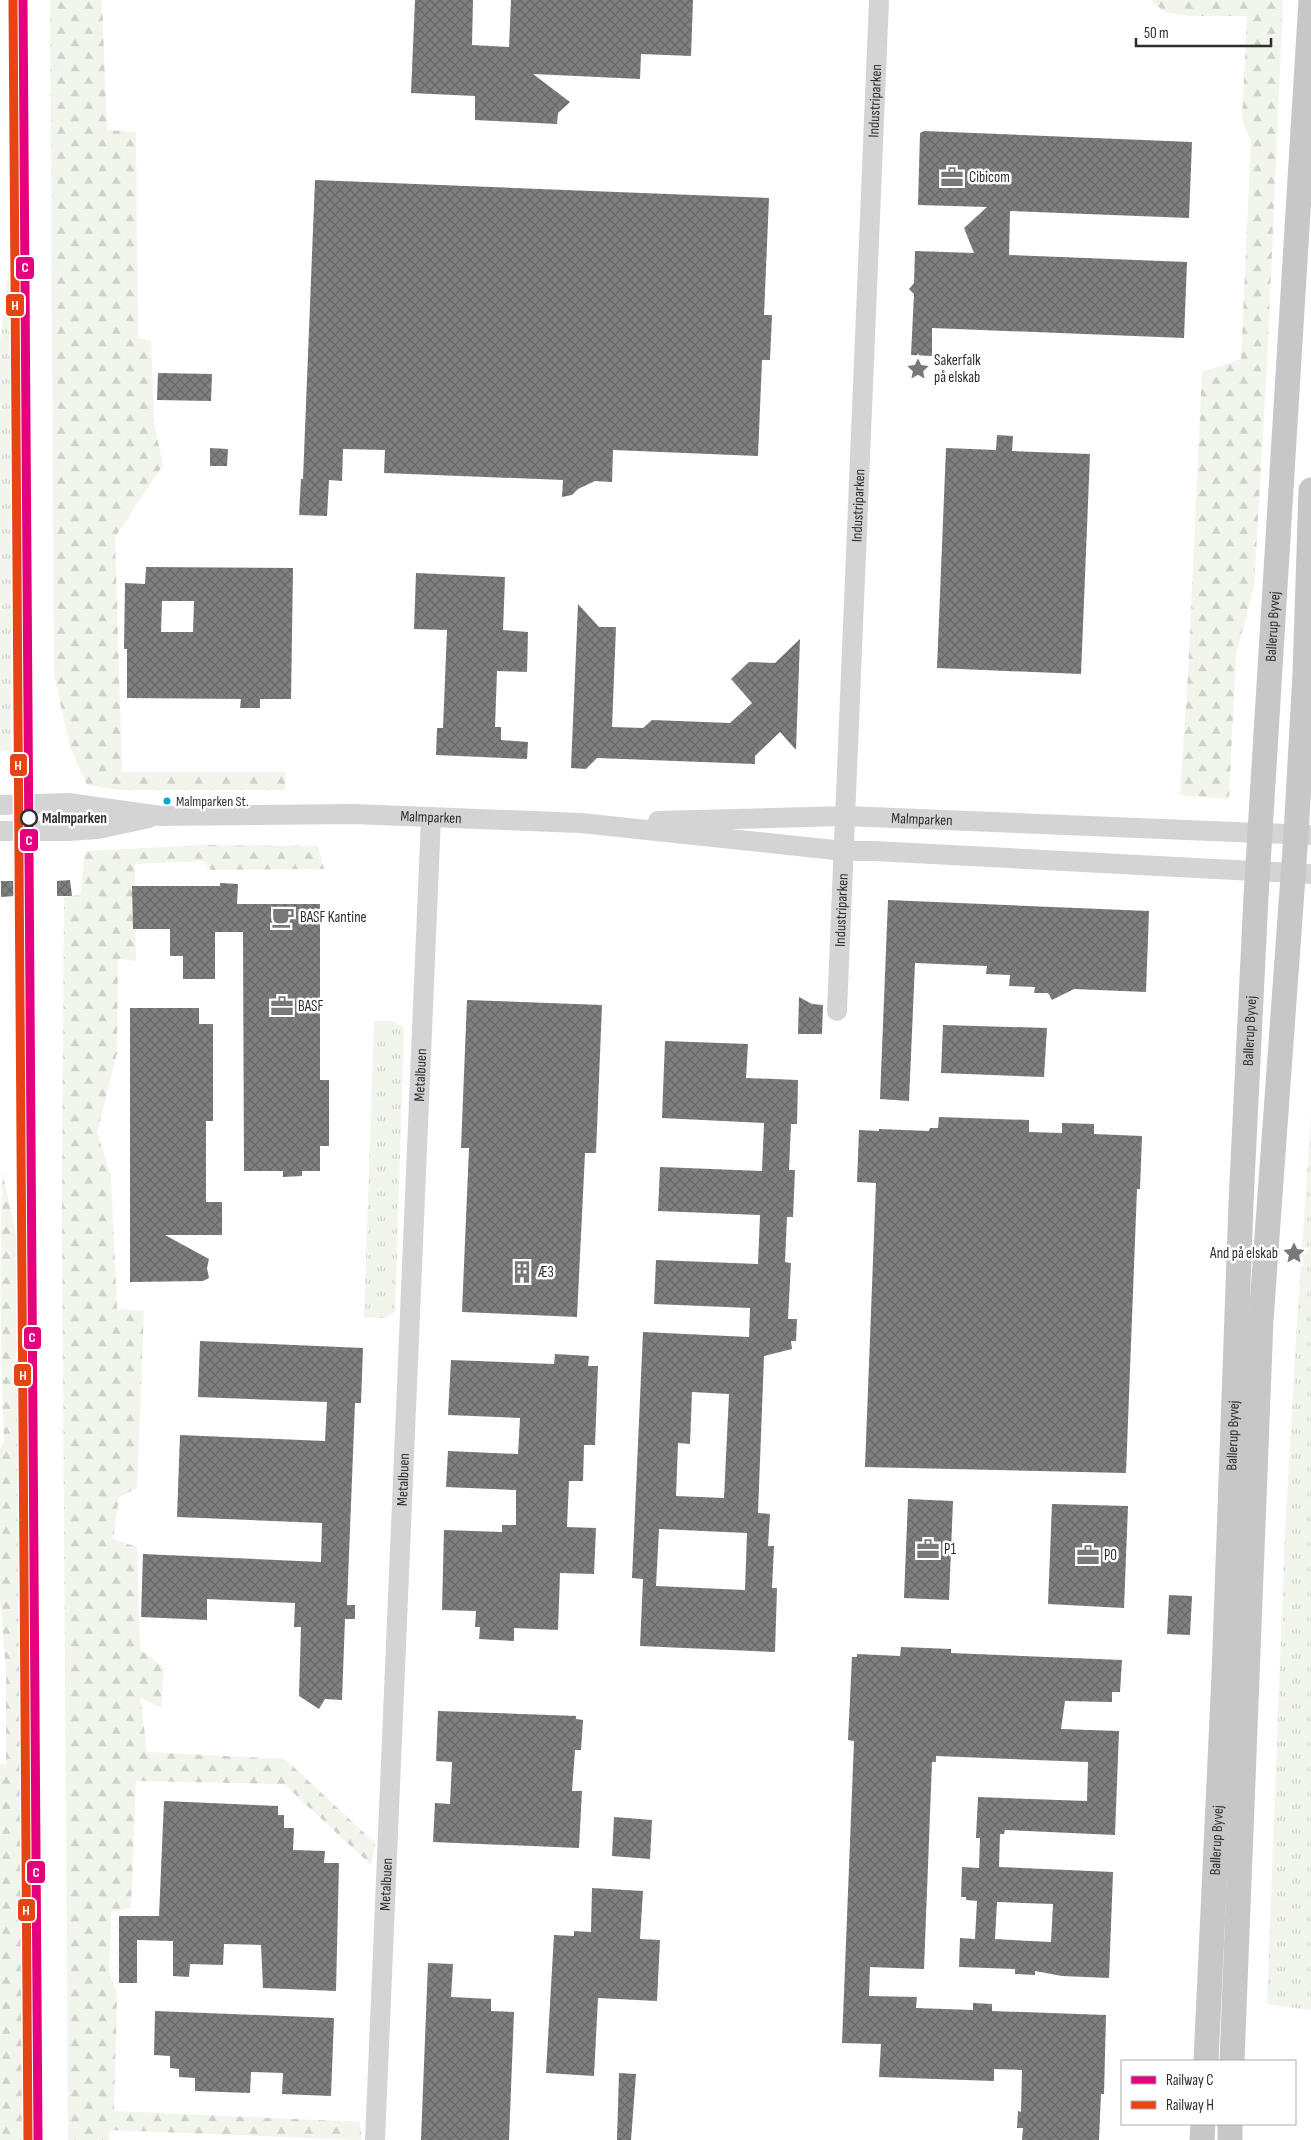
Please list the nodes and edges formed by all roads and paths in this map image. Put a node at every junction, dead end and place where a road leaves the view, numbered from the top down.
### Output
1 (879, 0) edge
2 (1311, 0) edge
3 (1311, 490) edge
4 (0, 805) edge
5 (160, 816) junction
6 (846, 816) junction
7 (431, 818) junction
8 (581, 823) junction
9 (0, 830) edge
10 (1261, 833) junction
11 (1303, 835) edge
12 (844, 851) junction
13 (1257, 871) junction
14 (1302, 874) edge
15 (837, 1011) dead end
16 (1206, 2060) edge
17 (1232, 2060) edge
18 (1203, 2125) edge
19 (1230, 2125) edge
20 (375, 2140) edge
21 (1202, 2140) edge
22 (1230, 2140) edge

1 - 6 street, Industriparken
2 - 10 main road, Ballerup Byvej
3 - 11 main road, Ballerup Byvej
4 - 5 street, Malmparken
5 - 7 street, Malmparken
5 - 9 street, Malmparken
6 - 8 street, Malmparken
6 - 10 street, Malmparken
6 - 12 street, Industriparken
7 - 8 street, Malmparken
7 - 20 street, Metalbuen
8 - 12 street, Malmparken
10 - 11 street, Malmparken
10 - 13 main road, Ballerup Byvej
11 - 14 main road, Ballerup Byvej
12 - 13 street, Malmparken
12 - 15 street, Industriparken
13 - 14 street, Malmparken
13 - 16 main road, Ballerup Byvej
14 - 17 main road, Ballerup Byvej
18 - 21 main road
19 - 22 main road

